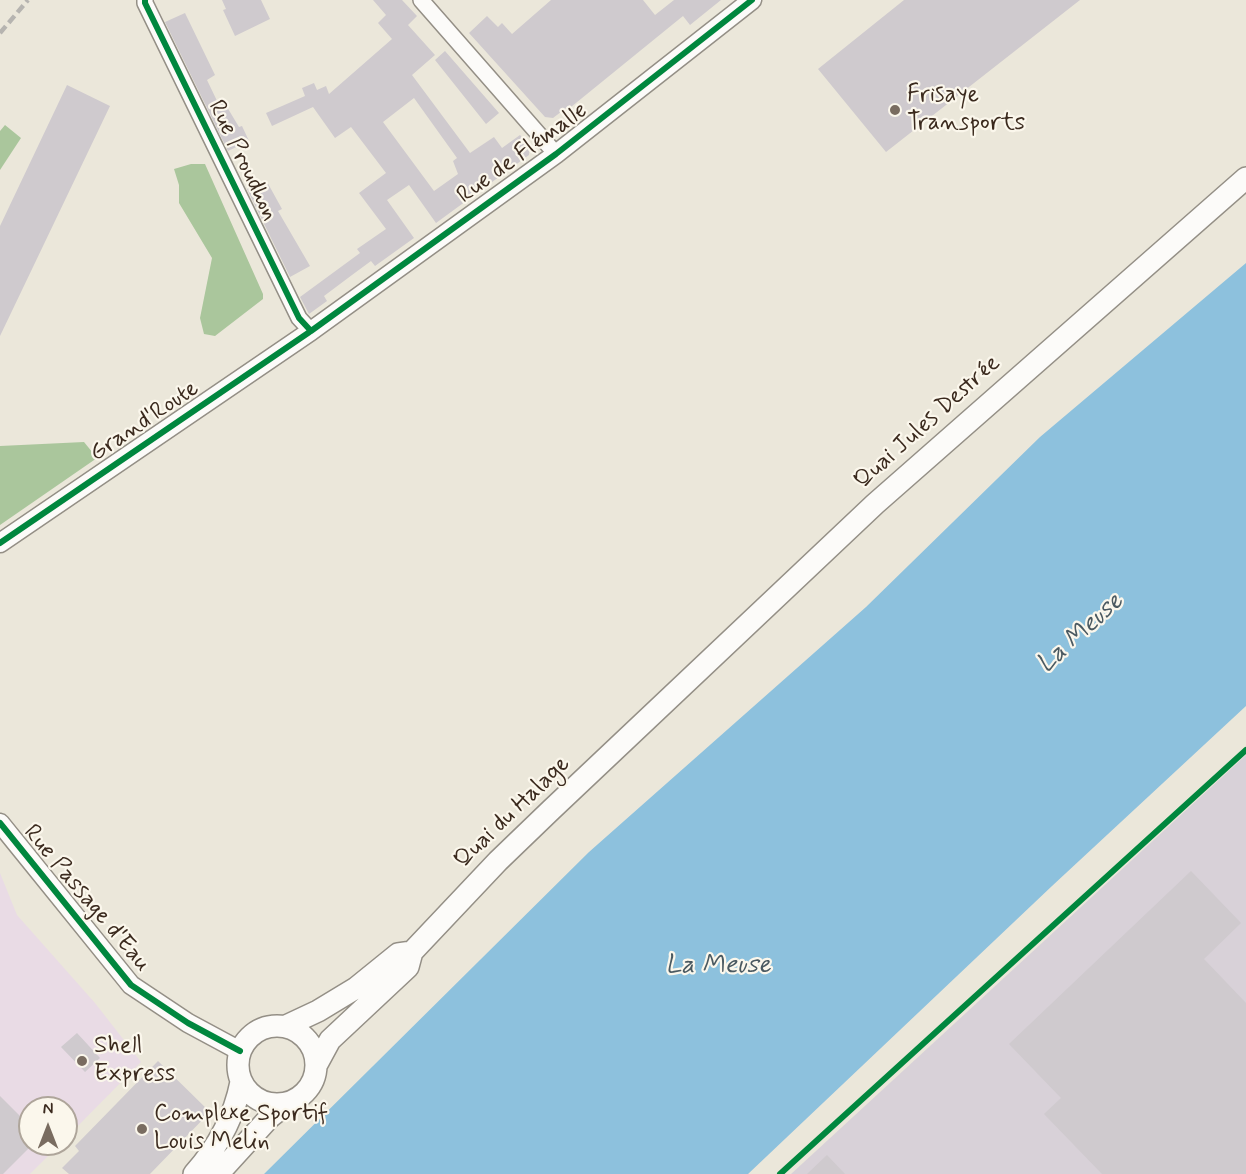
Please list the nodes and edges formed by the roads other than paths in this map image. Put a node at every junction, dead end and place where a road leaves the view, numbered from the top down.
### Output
1 (421, 0) edge
2 (752, 0) edge
3 (145, 2) edge
4 (556, 154) junction
5 (1246, 178) edge
6 (311, 331) junction
7 (0, 543) edge
8 (652, 714) joint
9 (0, 823) edge
10 (412, 952) junction
11 (286, 1026) junction
12 (240, 1051) junction
13 (316, 1064) junction
14 (242, 1082) junction
15 (288, 1103) junction
16 (194, 1174) edge
17 (218, 1174) edge

1 - 4 street
2 - 4 street, Rue de Flémalle
3 - 6 street, Rue Proudhon
4 - 6 street, Rue de Flémalle
5 - 8 main road, Quai Jules Destrée
6 - 7 street, Grand'Route
8 - 10 main road, Quai du Halage
9 - 12 street, Rue Passage d'Eau
10 - 11 main road, Quai du Halage
10 - 13 main road, Quai du Halage
11 - 12 main road, Quai du Halage
11 - 13 main road
12 - 14 main road
13 - 15 main road, Quai du Halage
14 - 15 main road
14 - 16 main road
15 - 17 main road, Quai du Halage

